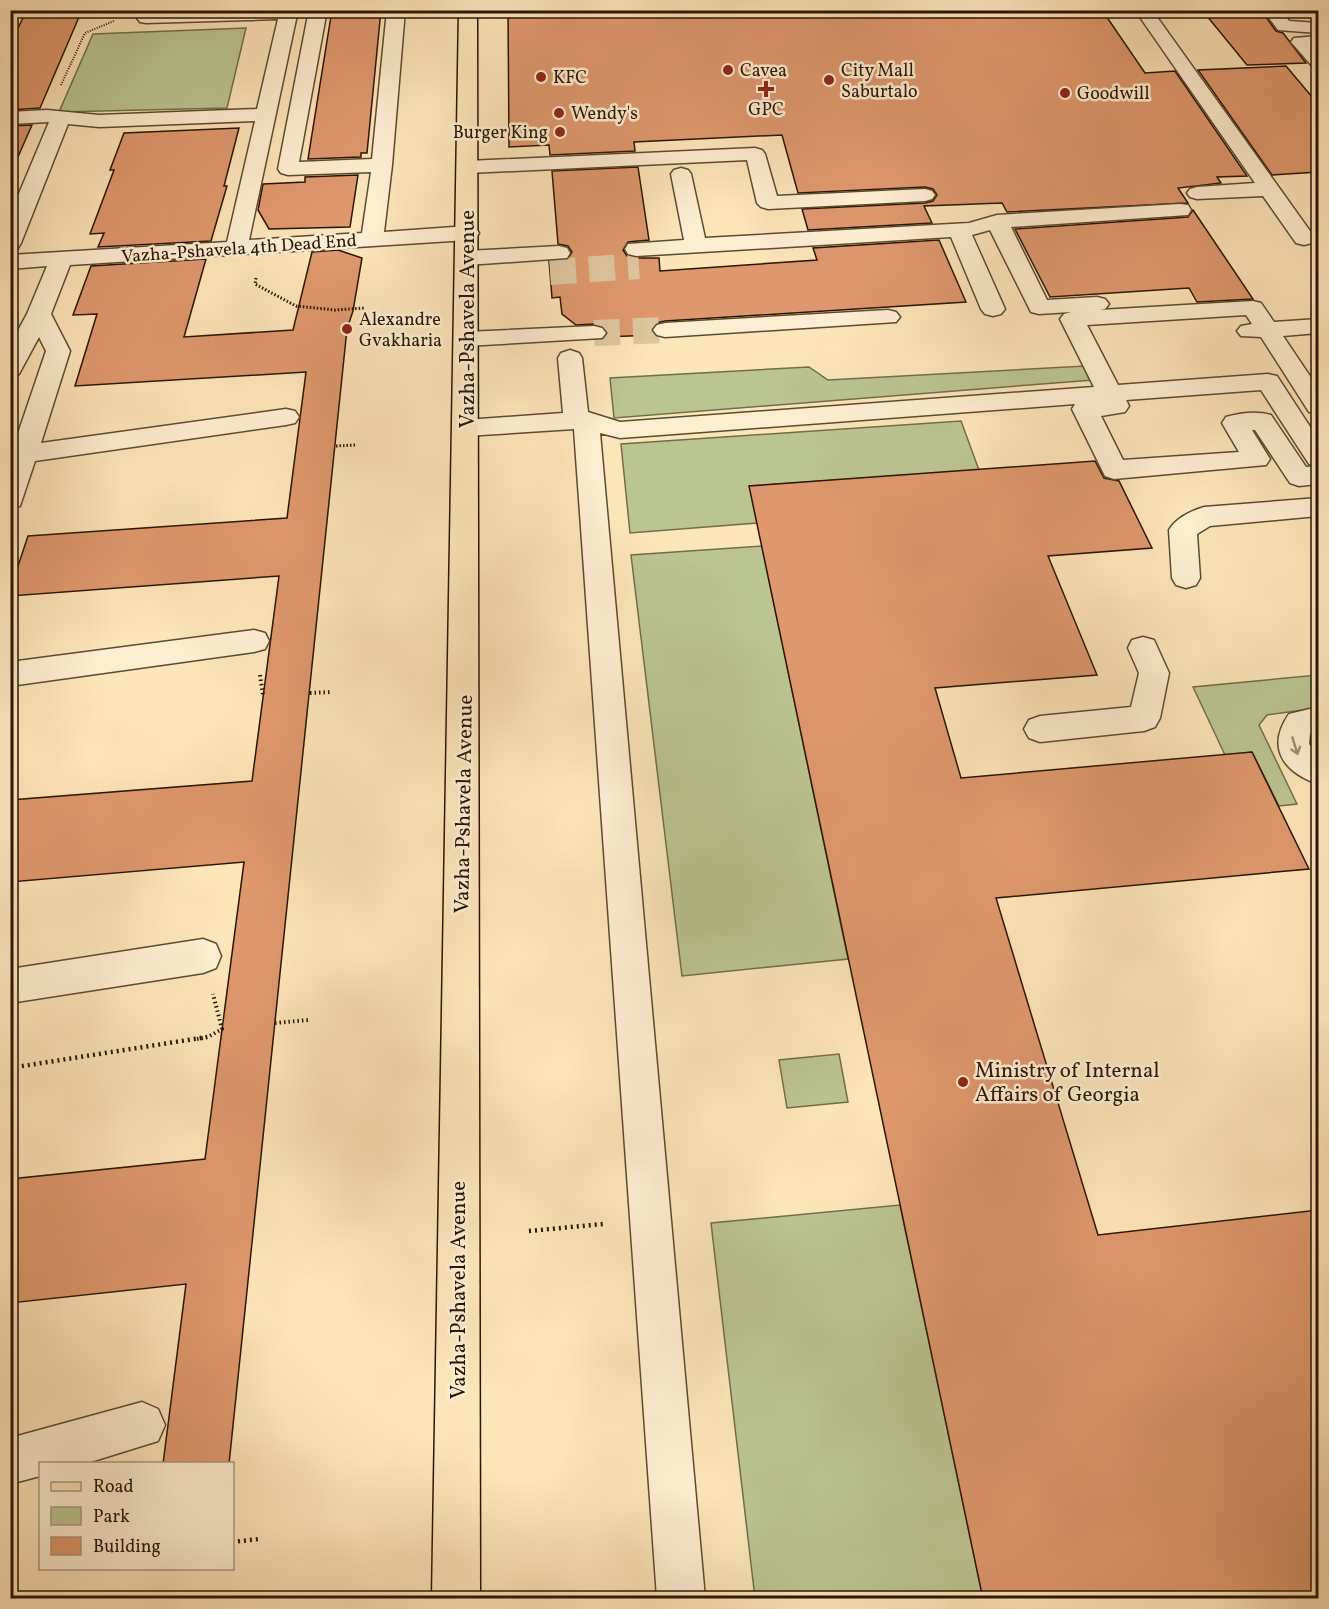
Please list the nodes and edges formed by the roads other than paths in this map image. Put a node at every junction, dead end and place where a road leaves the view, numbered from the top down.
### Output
1 (318, 10) edge
2 (396, 10) edge
3 (468, 10) edge
4 (1143, 10) edge
5 (1271, 10) edge
6 (289, 12) edge
7 (146, 18) road end
8 (1318, 28) edge
9 (1318, 41) edge
10 (1318, 62) edge
11 (265, 115) junction
12 (54, 117) junction
13 (10, 118) edge
14 (740, 142) dead end
15 (468, 161) junction
16 (382, 165) junction
17 (681, 174) dead end
18 (1268, 189) junction
19 (1197, 192) dead end
20 (925, 195) dead end
21 (1180, 210) dead end
22 (997, 220) junction
23 (958, 229) junction
24 (468, 233) junction
25 (1304, 238) dead end
26 (372, 239) junction
27 (10, 243) edge
28 (696, 245) junction
29 (925, 248) dead end
30 (236, 249) junction
31 (61, 259) junction
32 (10, 262) edge
33 (554, 262) tunnel mouth
34 (467, 268) junction
35 (1182, 299) dead end
36 (993, 309) dead end
37 (39, 314) junction
38 (888, 317) dead end
39 (1318, 326) edge
40 (665, 330) tunnel mouth
41 (1267, 330) junction
42 (594, 333) tunnel mouth
43 (1221, 333) dead end
44 (466, 339) junction
45 (570, 358) dead end
46 (10, 369) edge
47 (1110, 394) junction
48 (1318, 406) edge
49 (286, 417) dead end
50 (581, 421) junction
51 (466, 428) junction
52 (25, 454) junction
53 (1318, 458) edge
54 (1318, 475) edge
55 (10, 499) edge
56 (1318, 507) edge
57 (1186, 578) dead end
58 (254, 641) dead end
59 (1143, 648) dead end
60 (10, 674) edge
61 (1318, 720) edge
62 (1040, 729) dead end
63 (1318, 771) edge
64 (203, 956) dead end
65 (10, 986) edge
66 (142, 1425) dead end
67 (10, 1461) edge
68 (456, 1599) edge
69 (681, 1599) edge

1 - 16 street
2 - 16 street
3 - 15 main road, Vazha-Pshavela Avenue
4 - 18 street
5 - 8 street
6 - 7 street
6 - 11 street
9 - 10 street
11 - 12 street
11 - 30 street
12 - 13 street
12 - 27 street
14 - 15 street
15 - 20 street
15 - 24 main road, Vazha-Pshavela Avenue
16 - 26 street
17 - 28 street
18 - 19 street
18 - 25 street
21 - 22 street
22 - 23 street
22 - 35 street
23 - 28 street
23 - 36 street
24 - 26 street, Vazha-Pshavela 4th Dead End
24 - 34 main road, Vazha-Pshavela Avenue
26 - 30 street, Vazha-Pshavela 4th Dead End
28 - 29 street
30 - 31 street, Vazha-Pshavela 4th Dead End
31 - 32 street, Vazha-Pshavela 4th Dead End
31 - 37 street
33 - 34 street
34 - 44 main road, Vazha-Pshavela Avenue
37 - 46 street
37 - 52 street
38 - 40 street
39 - 41 street
41 - 43 street
41 - 47 street
41 - 48 street
42 - 44 street
44 - 51 main road, Vazha-Pshavela Avenue
45 - 50 street
47 - 50 street
47 - 53 street
47 - 54 street
49 - 52 street
50 - 51 street
50 - 69 street
51 - 68 main road, Vazha-Pshavela Avenue
52 - 55 street
56 - 57 street
58 - 60 street
59 - 62 street
61 -> 63 street
64 - 65 street
66 - 67 street

